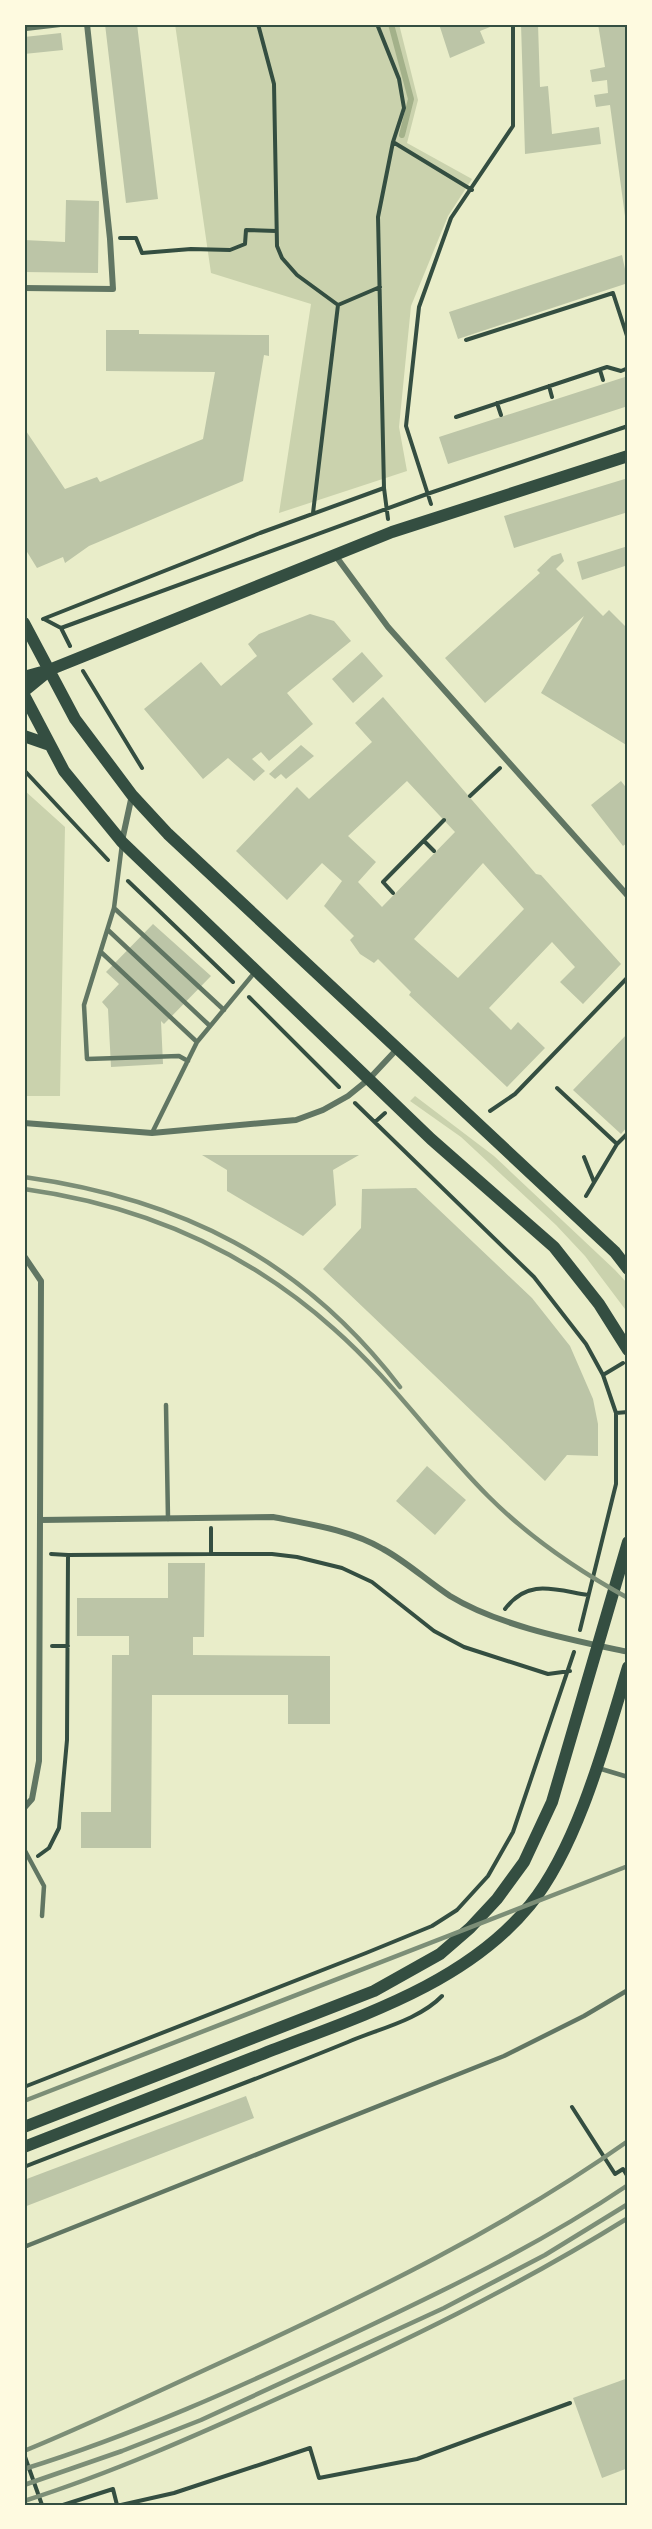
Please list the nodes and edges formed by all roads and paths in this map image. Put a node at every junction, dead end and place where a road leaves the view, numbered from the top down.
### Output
1 (67, 24) edge
2 (87, 24) edge
3 (258, 24) edge
4 (377, 24) edge
5 (513, 24) edge
6 (24, 29) edge
7 (393, 142) junction
8 (472, 190) junction
9 (276, 231) junction
10 (110, 239) junction
11 (380, 287) junction
12 (24, 288) edge
13 (338, 305) junction
14 (628, 339) edge
15 (466, 340) dead end
16 (628, 368) edge
17 (600, 370) junction
18 (603, 380) dead end
19 (549, 386) junction
20 (552, 397) dead end
21 (497, 403) junction
22 (501, 415) dead end
23 (456, 417) dead end
24 (628, 426) edge
25 (628, 456) edge
26 (384, 488) junction
27 (427, 495) junction
28 (385, 510) junction
29 (313, 513) junction
30 (435, 516) junction
31 (392, 532) junction
32 (334, 554) junction
33 (24, 623) edge
34 (61, 628) junction
35 (76, 658) junction
36 (49, 670) junction
37 (24, 677) edge
38 (24, 693) edge
39 (24, 736) edge
40 (47, 744) junction
41 (507, 761) junction
42 (142, 768) dead end
43 (24, 770) edge
44 (24, 784) edge
45 (132, 795) junction
46 (470, 796) dead end
47 (444, 820) dead end
48 (424, 841) junction
49 (122, 842) junction
50 (434, 851) dead end
51 (24, 862) edge
52 (119, 872) junction
53 (393, 893) dead end
54 (628, 896) edge
55 (114, 908) junction
56 (108, 930) junction
57 (102, 953) junction
58 (257, 970) junction
59 (628, 976) edge
60 (241, 989) junction
61 (224, 1010) junction
62 (210, 1026) junction
63 (197, 1042) junction
64 (398, 1048) junction
65 (188, 1061) junction
66 (369, 1079) junction
67 (557, 1088) dead end
68 (348, 1096) junction
69 (490, 1111) dead end
70 (24, 1123) edge
71 (152, 1133) junction
72 (628, 1133) edge
73 (617, 1144) junction
74 (584, 1157) dead end
75 (594, 1183) junction
76 (586, 1196) dead end
77 (24, 1256) edge
78 (628, 1269) edge
79 (628, 1350) edge
80 (628, 1360) edge
81 (603, 1375) junction
82 (166, 1405) dead end
83 (628, 1412) edge
84 (616, 1413) junction
85 (211, 1518) junction
86 (168, 1519) junction
87 (40, 1520) junction
88 (628, 1542) edge
89 (211, 1554) junction
90 (588, 1595) junction
91 (498, 1618) junction
92 (577, 1640) junction
93 (599, 1646) junction
94 (628, 1652) edge
95 (628, 1667) edge
96 (568, 1670) junction
97 (589, 1677) junction
98 (595, 1768) junction
99 (628, 1777) edge
100 (24, 1808) edge
101 (24, 1849) edge
102 (31, 1861) junction
103 (42, 1916) dead end
104 (628, 1990) edge
105 (24, 2087) edge
106 (572, 2107) dead end
107 (24, 2127) edge
108 (24, 2147) edge
109 (628, 2176) edge
110 (24, 2247) edge
111 (570, 2403) dead end
112 (24, 2454) edge
113 (42, 2505) edge
114 (47, 2505) edge
115 (62, 2505) edge
116 (119, 2505) edge

1 - 6 lane
2 - 10 street
3 - 9 path
4 - 7 path
5 - 8 path
7 - 8 path
7 - 11 path
8 - 27 path
9 - 10 path
9 - 13 path
10 - 12 street
11 - 13 path
11 - 26 path
13 - 29 path
14 - 15 path
16 - 17 path
17 - 18 path
17 - 19 path
19 - 20 path
19 - 21 path
21 - 22 path
21 - 23 path
24 - 27 path
25 - 30 main road
26 - 28 path
26 - 29 path
27 - 28 path
27 - 30 path
28 - 31 path
28 - 34 path
29 - 34 path
30 - 31 main road
31 - 32 main road
32 - 35 main road
32 - 41 street
33 - 36 main road
34 - 35 path
35 - 36 main road
35 - 42 path
36 - 37 main road
36 - 38 main road
36 - 45 main road
38 - 40 main road
39 - 40 main road
40 - 49 main road
41 - 46 path
41 - 54 street
43 - 52 path
44 - 51 path
45 - 49 street
45 - 64 main road
47 - 48 path
48 - 50 path
48 - 53 path
49 - 52 lane
49 - 58 main road
52 - 55 lane
52 - 60 path
55 - 56 lane
55 - 61 lane
56 - 57 lane
56 - 62 lane
57 - 63 lane
57 - 65 lane
58 - 60 lane
58 - 66 main road
59 - 69 path
60 - 61 lane
60 - 68 path
61 - 62 lane
62 - 63 lane
63 - 65 lane
64 - 66 street
64 - 78 main road
65 - 71 lane
66 - 68 street
66 - 79 main road
67 - 73 path
68 - 71 street
68 - 81 path
70 - 71 street
72 - 73 path
73 - 75 path
74 - 75 path
75 - 76 path
77 - 87 street
80 - 81 path
81 - 84 path
82 - 86 lane
83 - 84 path
84 - 90 path
85 - 86 street
85 - 89 path
85 - 91 street
86 - 87 street
87 - 100 street
88 - 93 main road
89 - 96 path
89 - 102 path
90 - 91 path
90 - 92 path
91 - 92 street
92 - 93 street
92 - 96 path
93 - 94 street
93 - 97 main road
95 - 98 main road
96 - 97 path
96 - 105 path
97 - 107 main road
98 - 99 lane
98 - 108 main road
101 - 102 lane
102 - 103 lane
104 - 110 lane
106 - 109 path
111 - 116 path
112 - 113 path
114 - 115 path
115 - 116 path

